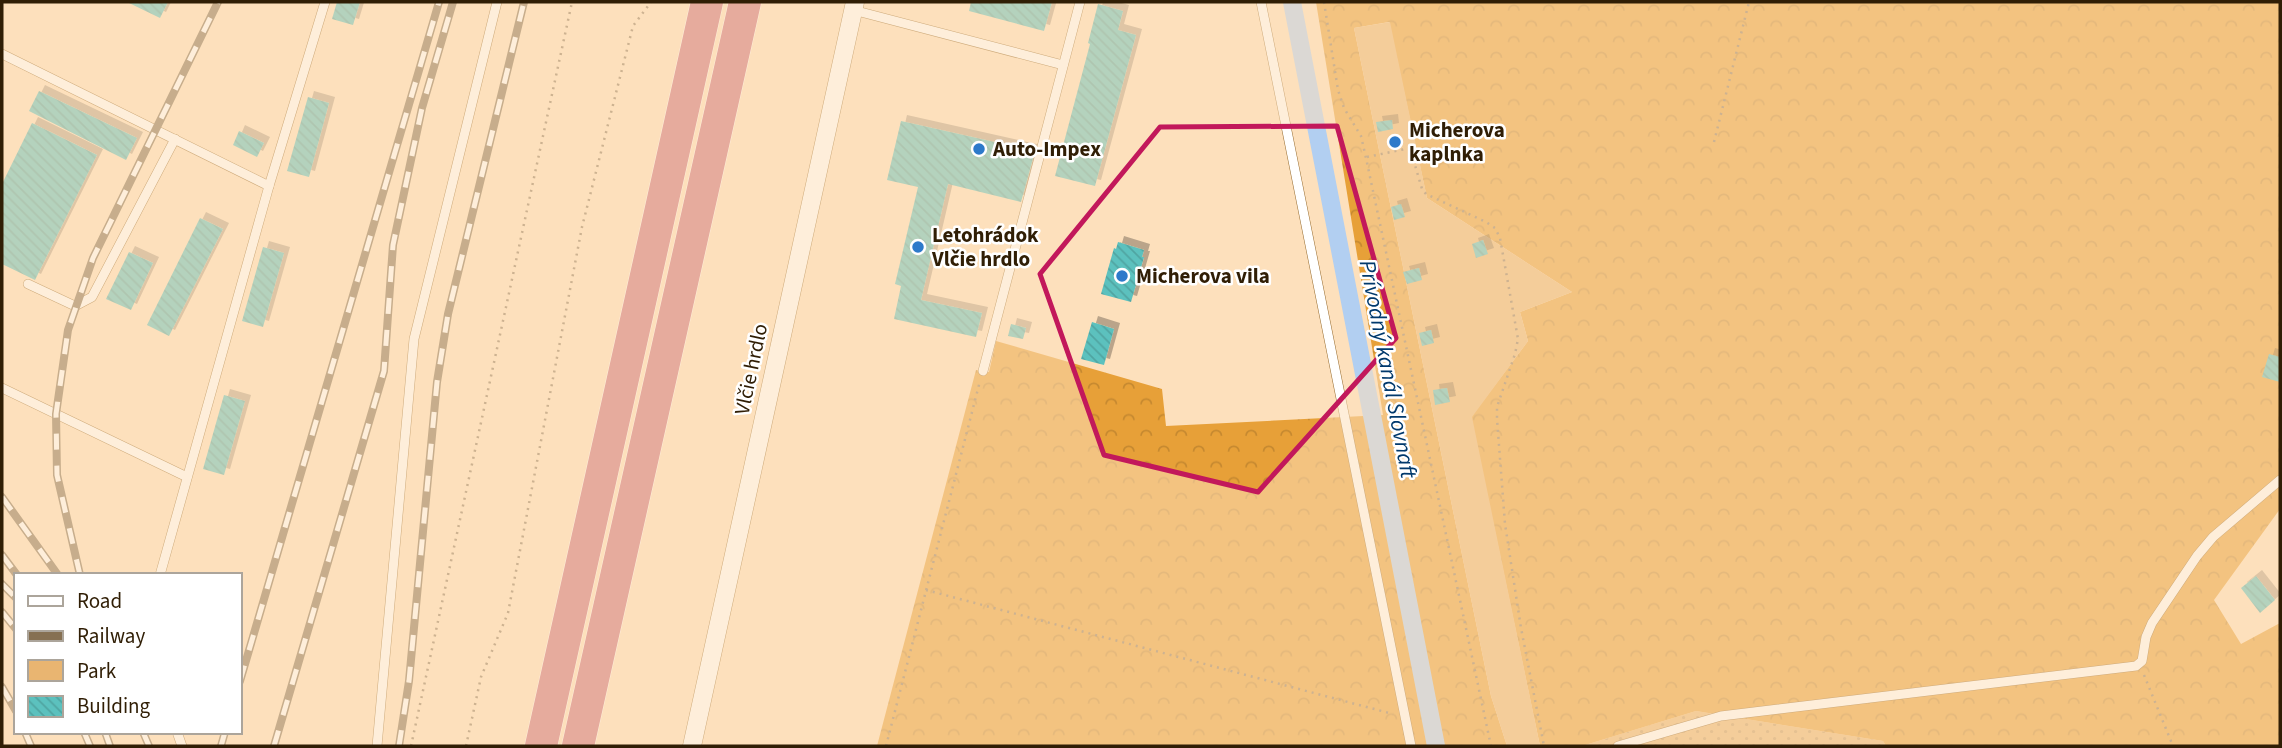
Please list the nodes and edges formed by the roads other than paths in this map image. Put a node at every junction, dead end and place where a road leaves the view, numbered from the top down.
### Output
1 (325, 2) edge
2 (497, 2) edge
3 (707, 2) edge
4 (745, 2) edge
5 (1080, 2) edge
6 (1261, 2) edge
7 (854, 6) edge
8 (2, 54) edge
9 (1063, 65) junction
10 (175, 139) junction
11 (270, 186) junction
12 (28, 284) dead end
13 (982, 371) road end
14 (2, 388) edge
15 (187, 477) junction
16 (2280, 480) edge
17 (161, 573) edge
18 (377, 746) edge
19 (541, 746) edge
20 (579, 746) edge
21 (692, 746) edge
22 (1411, 746) edge
23 (1618, 746) edge

1 - 11 lane
2 - 18 lane
3 - 19 highway
4 - 20 highway
5 - 9 lane
6 - 22 lane
7 - 9 lane
7 - 21 street, Vlčie hrdlo
8 - 10 lane
9 - 13 lane
10 - 11 lane
10 - 12 lane
11 - 15 lane
14 - 15 lane
15 - 17 lane
16 - 23 lane

